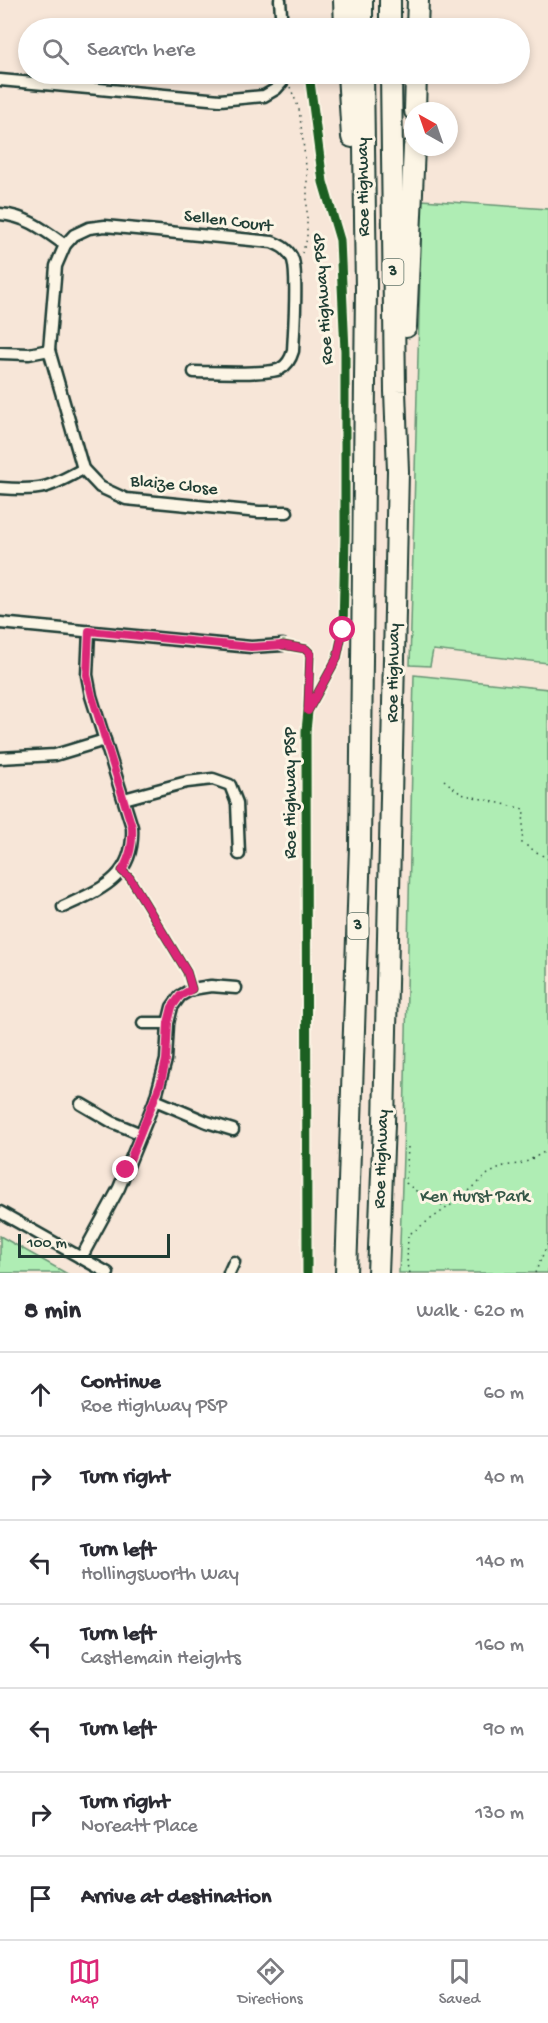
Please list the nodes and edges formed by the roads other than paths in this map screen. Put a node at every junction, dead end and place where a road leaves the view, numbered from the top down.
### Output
1 (280, 0) edge
2 (344, 0) edge
3 (362, 0) edge
4 (390, 0) edge
5 (418, 0) edge
6 (281, 18) edge
7 (345, 18) edge
8 (362, 18) edge
9 (390, 18) edge
10 (417, 18) edge
11 (0, 80) edge
12 (18, 82) edge
13 (44, 84) edge
14 (279, 84) edge
15 (348, 84) edge
16 (363, 84) edge
17 (391, 84) edge
18 (416, 84) edge
19 (415, 102) edge
20 (414, 156) edge
21 (0, 214) edge
22 (65, 244) junction
23 (366, 289) junction
24 (49, 351) junction
25 (0, 353) edge
26 (194, 372) dead end
27 (83, 469) junction
28 (398, 471) junction
29 (0, 488) edge
30 (287, 513) dead end
31 (0, 622) edge
32 (89, 631) junction
33 (283, 645) dead end
34 (105, 740) junction
35 (0, 758) edge
36 (124, 799) junction
37 (239, 854) dead end
38 (63, 907) dead end
39 (236, 988) dead end
40 (143, 1023) dead end
41 (168, 1023) junction
42 (155, 1100) junction
43 (81, 1104) dead end
44 (233, 1130) dead end
45 (141, 1134) junction
46 (0, 1212) edge
47 (81, 1258) junction
48 (234, 1262) dead end
49 (108, 1273) edge
50 (229, 1273) edge
51 (346, 1273) edge
52 (378, 1273) edge

1 - 6 street
2 - 7 highway
3 - 8 highway
4 - 9 highway
5 - 10 highway
11 - 12 street
13 - 14 street
15 - 23 highway
16 - 23 highway, Roe Highway / 3
17 - 28 highway, Roe Highway / 3
18 - 19 highway
20 - 28 highway
21 - 22 street
22 - 24 street
22 - 26 street, Sellen Court
23 - 51 highway, Roe Highway / 3
24 - 25 street
24 - 27 street
27 - 29 street
27 - 30 street, Blaize Close
28 - 52 highway, Roe Highway / 3
31 - 32 street
32 - 33 street
32 - 34 street
34 - 35 street
34 - 36 street
36 - 37 street
36 - 38 street
39 - 41 street
40 - 41 street
41 - 42 street
42 - 44 street
42 - 45 street
43 - 45 street
45 - 47 street
46 - 47 street
47 - 49 street
48 - 50 street

